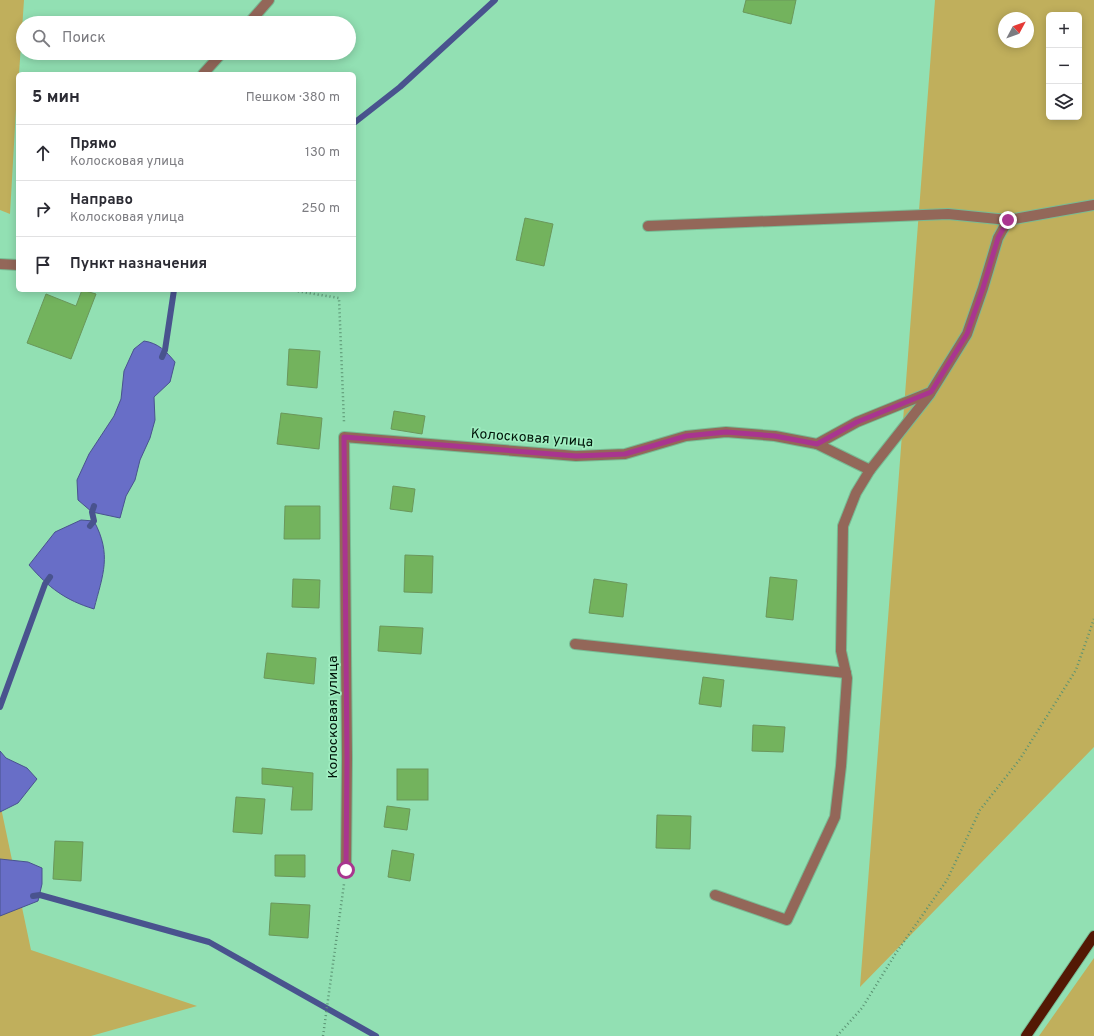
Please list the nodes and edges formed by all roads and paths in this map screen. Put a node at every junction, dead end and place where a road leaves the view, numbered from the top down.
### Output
1 (269, 0) edge
2 (255, 16) edge
3 (216, 60) edge
4 (205, 72) edge
5 (1094, 205) edge
6 (1008, 220) junction
7 (648, 226) dead end
8 (0, 264) edge
9 (16, 265) edge
10 (302, 292) edge
11 (931, 392) junction
12 (344, 437) junction
13 (817, 444) junction
14 (870, 470) junction
15 (1094, 619) edge
16 (575, 644) dead end
17 (846, 673) junction
18 (346, 870) joint
19 (715, 894) dead end
20 (1094, 936) edge
21 (323, 1036) edge
22 (837, 1036) edge
23 (1026, 1036) edge

1 - 2 street
3 - 4 street
5 - 6 street
6 - 7 street
6 - 11 street
8 - 9 street
10 - 12 path
11 - 13 street
11 - 14 street
12 - 13 street, Колосковая улица
12 - 18 street, Колосковая улица
13 - 14 street, Колосковая улица
14 - 17 street
15 - 22 path
16 - 17 street
17 - 19 street
18 - 21 path
20 - 23 main road

